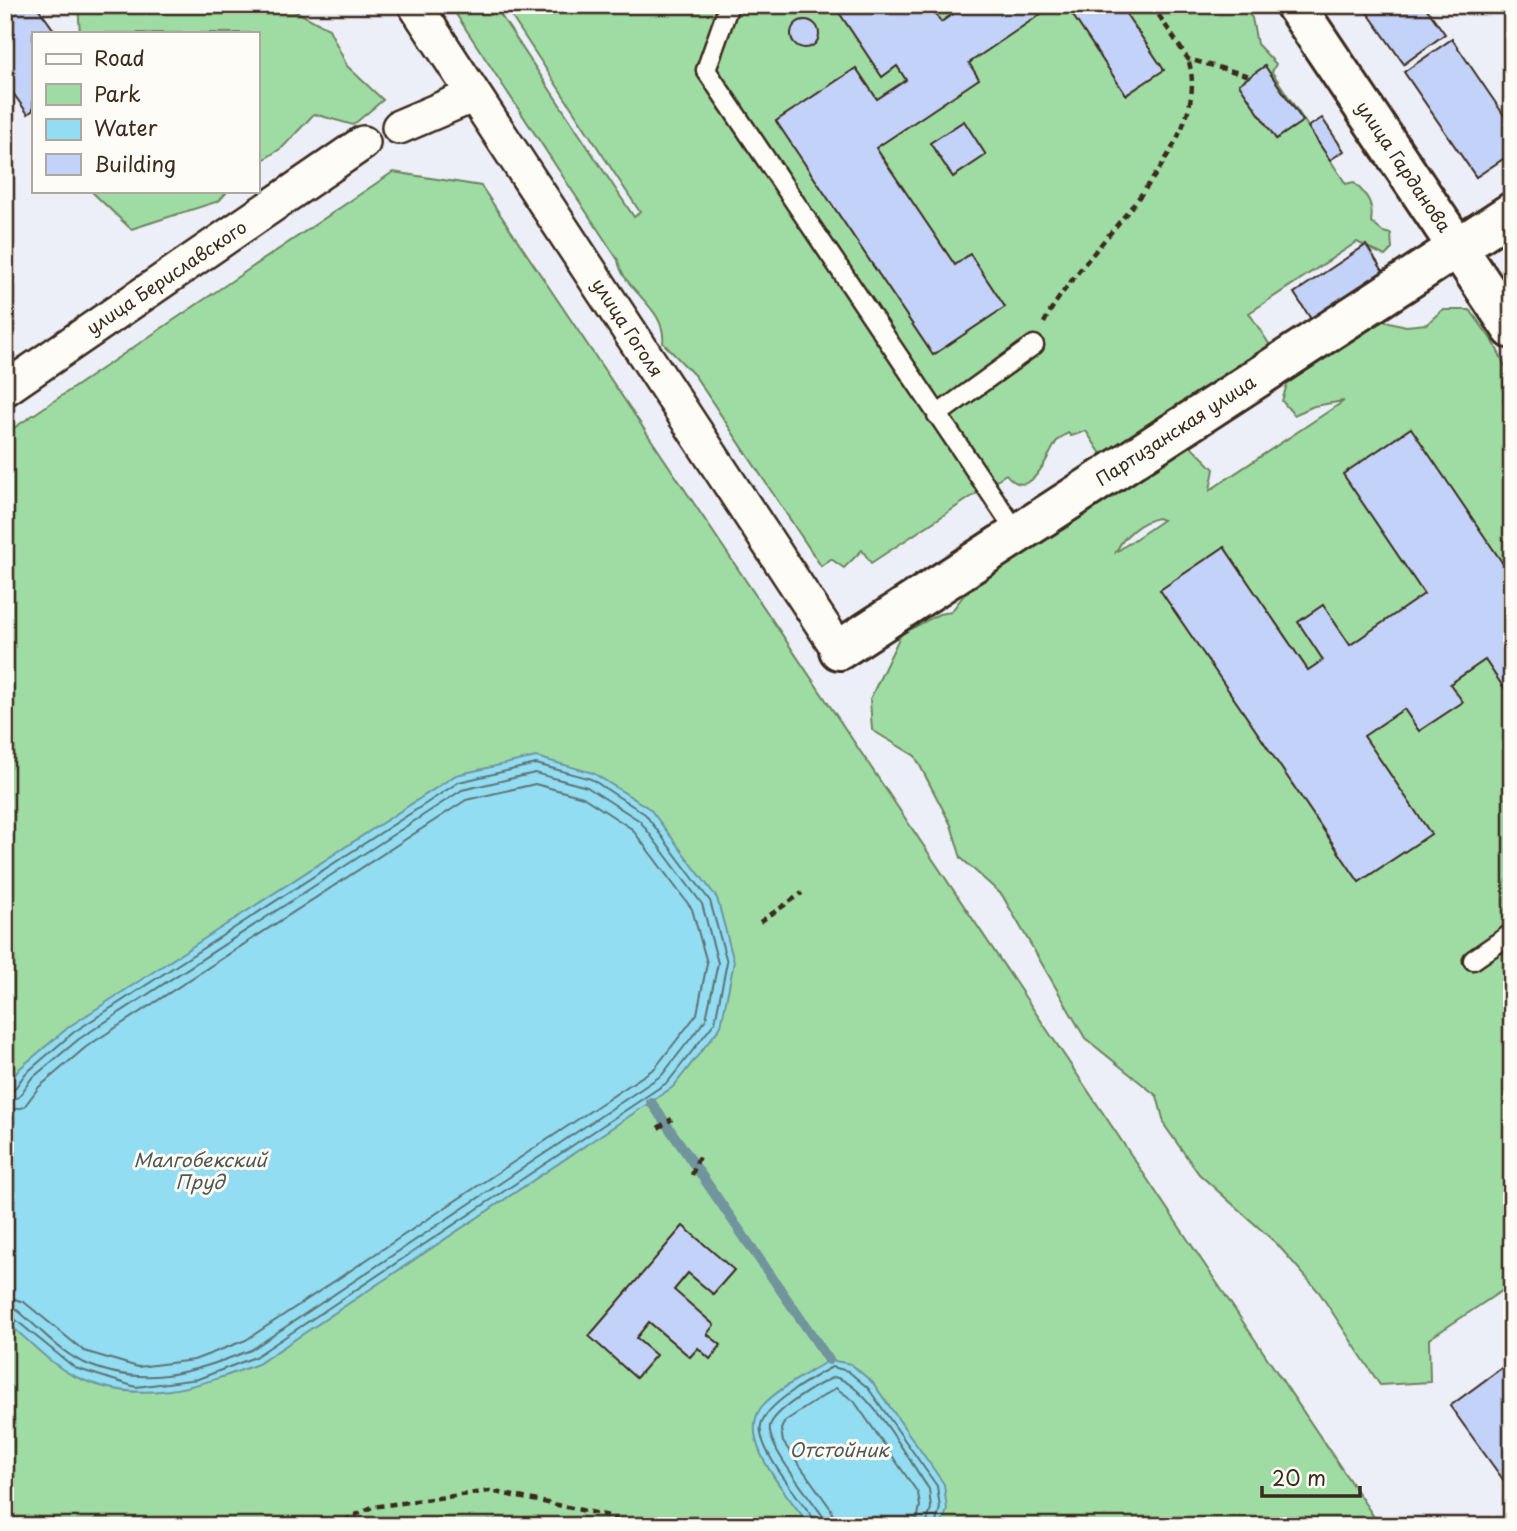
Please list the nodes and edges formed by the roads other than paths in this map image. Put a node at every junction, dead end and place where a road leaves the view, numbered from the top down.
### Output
1 (415, 5) edge
2 (729, 5) edge
3 (1295, 5) edge
4 (474, 94) junction
5 (399, 127) dead end
6 (363, 143) dead end
7 (1512, 212) edge
8 (1457, 248) junction
9 (1512, 329) edge
10 (1034, 345) road end
11 (5, 389) edge
12 (937, 415) junction
13 (1018, 534) junction
14 (839, 650) joint
15 (1512, 933) edge
16 (1473, 960) dead end

1 - 4 street, улица Гоголя
2 - 12 lane
3 - 8 street, улица Гарданова
4 - 5 street
4 - 14 street, улица Гоголя
6 - 11 street, улица Бериславского
7 - 8 street, Партизанская улица
8 - 9 street, улица Гарданова
8 - 13 street, Партизанская улица
10 - 12 lane
12 - 13 lane
13 - 14 street, Партизанская улица
15 - 16 lane

